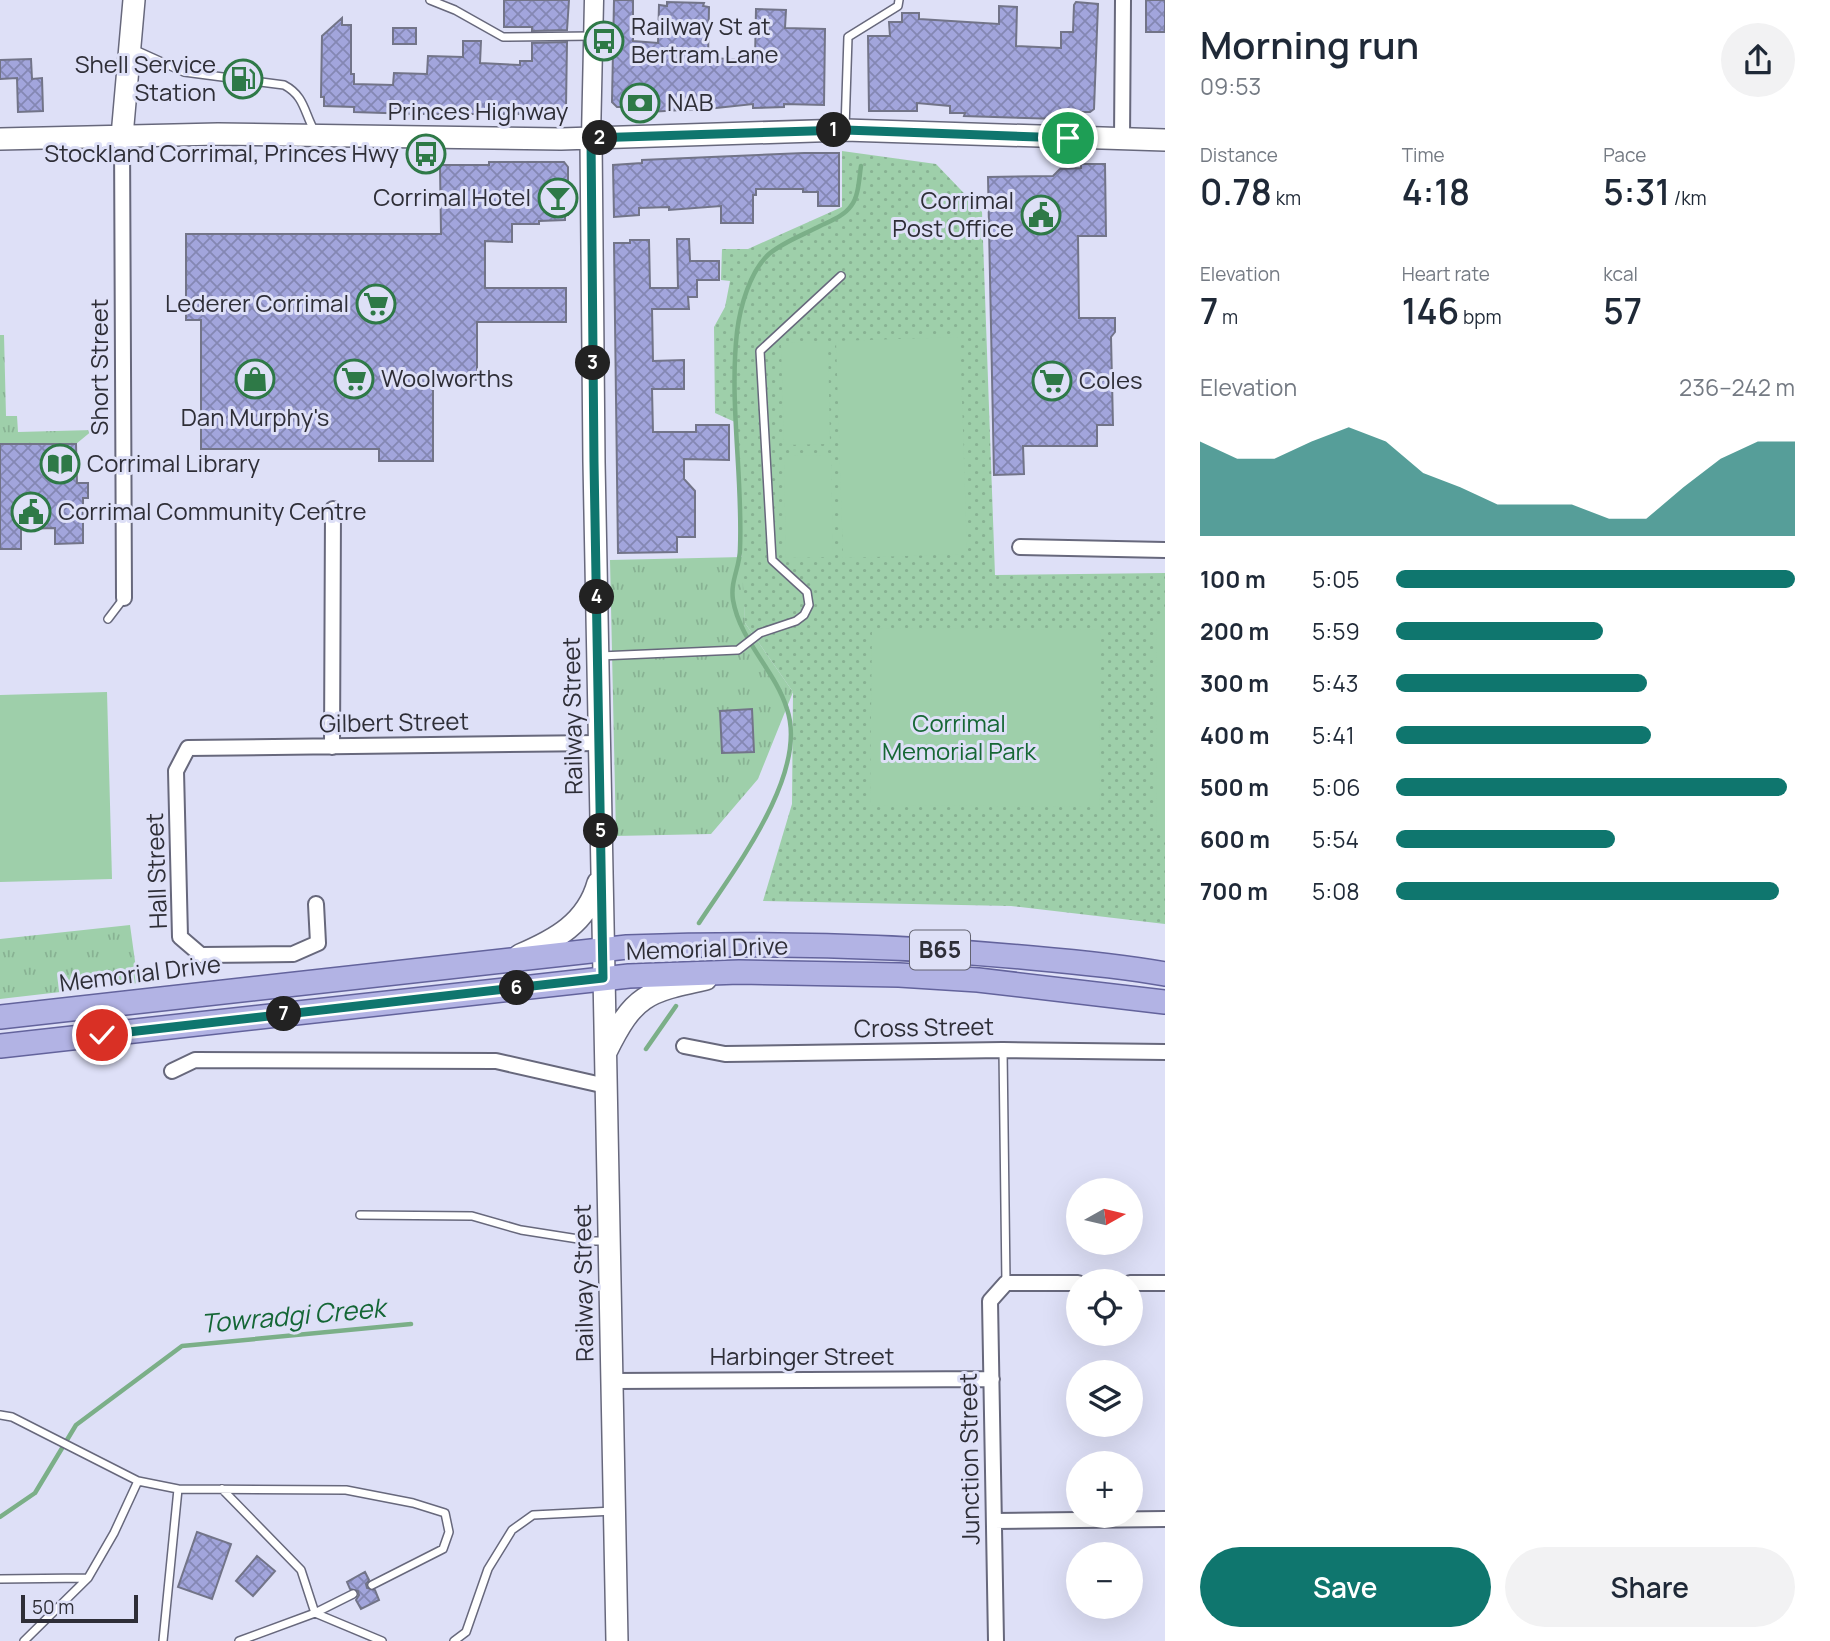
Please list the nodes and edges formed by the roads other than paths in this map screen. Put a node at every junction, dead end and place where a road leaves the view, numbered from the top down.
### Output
1 (134, 0) edge
2 (430, 0) edge
3 (594, 0) edge
4 (899, 0) edge
5 (1123, 0) edge
6 (594, 36) junction
7 (130, 47) junction
8 (845, 130) junction
9 (122, 136) junction
10 (317, 136) junction
11 (591, 138) junction
12 (0, 139) edge
13 (1122, 140) junction
14 (1165, 140) edge
15 (841, 276) dead end
16 (333, 509) dead end
17 (1020, 547) dead end
18 (1165, 550) edge
19 (124, 598) joint
20 (108, 619) dead end
21 (598, 656) junction
22 (600, 743) junction
23 (332, 747) junction
24 (188, 748) joint
25 (602, 867) junction
26 (316, 904) dead end
27 (603, 948) junction
28 (508, 959) junction
29 (739, 972) junction
30 (1165, 974) edge
31 (603, 978) junction
32 (1165, 1002) edge
33 (0, 1017) edge
34 (0, 1046) edge
35 (684, 1046) dead end
36 (1003, 1050) junction
37 (1165, 1052) edge
38 (605, 1054) junction
39 (172, 1071) dead end
40 (606, 1086) junction
41 (360, 1215) dead end
42 (609, 1241) junction
43 (1006, 1283) junction
44 (1066, 1283) edge
45 (1143, 1283) edge
46 (1165, 1283) edge
47 (992, 1379) junction
48 (612, 1381) junction
49 (0, 1415) edge
50 (138, 1481) junction
51 (178, 1489) junction
52 (222, 1489) junction
53 (614, 1511) junction
54 (1165, 1519) edge
55 (994, 1521) junction
56 (88, 1578) junction
57 (0, 1579) edge
58 (372, 1585) dead end
59 (353, 1594) dead end
60 (315, 1613) junction
61 (24, 1641) edge
62 (163, 1641) edge
63 (239, 1641) edge
64 (382, 1641) edge
65 (454, 1641) edge
66 (617, 1641) edge
67 (996, 1641) edge

1 - 7 main road
2 - 6 lane
3 - 6 street, Railway Street
4 - 8 lane
5 - 13 street
6 - 11 street, Railway Street
7 - 9 main road
7 - 10 lane
8 - 11 main road, Princes Highway
8 - 13 main road, Princes Highway
9 - 10 main road, Princes Highway
9 - 12 main road, Princes Highway
9 - 19 street, Short Street
10 - 11 main road, Princes Highway
11 - 21 main road, Railway Street
13 - 14 main road, Princes Highway
15 - 21 lane
16 - 23 street
17 - 18 street
19 - 20 lane
21 - 22 main road, Railway Street
22 - 23 street, Gilbert Street
22 - 25 main road, Railway Street
23 - 24 street, Gilbert Street
24 - 26 street, Hall Street
25 - 27 main road, Railway Street
25 - 28 main road
27 - 28 main road, Memorial Drive / B65
27 - 30 main road, Memorial Drive / B65
27 - 31 main road, Railway Street
28 - 33 main road, Memorial Drive / B65
29 - 31 main road, Memorial Drive / B65
29 - 32 main road, Memorial Drive / B65
29 - 38 main road
31 - 34 main road, Memorial Drive / B65
31 - 38 main road, Railway Street
35 - 36 street, Cross Street
36 - 37 street, Cross Street
36 - 43 lane
38 - 40 main road, Railway Street
39 - 40 street
40 - 42 main road, Railway Street
41 - 42 lane
42 - 48 main road, Railway Street
43 - 44 street
43 - 47 street, Junction Street
45 - 46 street
47 - 48 street, Harbinger Street
47 - 55 street, Junction Street
48 - 53 main road, Railway Street
49 - 50 lane
50 - 51 lane
50 - 56 lane
51 - 52 lane
51 - 62 lane
52 - 58 lane
52 - 60 lane
53 - 65 lane
53 - 66 main road, Railway Street
54 - 55 street
55 - 67 street, Junction Street
56 - 57 lane
56 - 61 lane
59 - 60 lane
60 - 63 lane
60 - 64 lane

